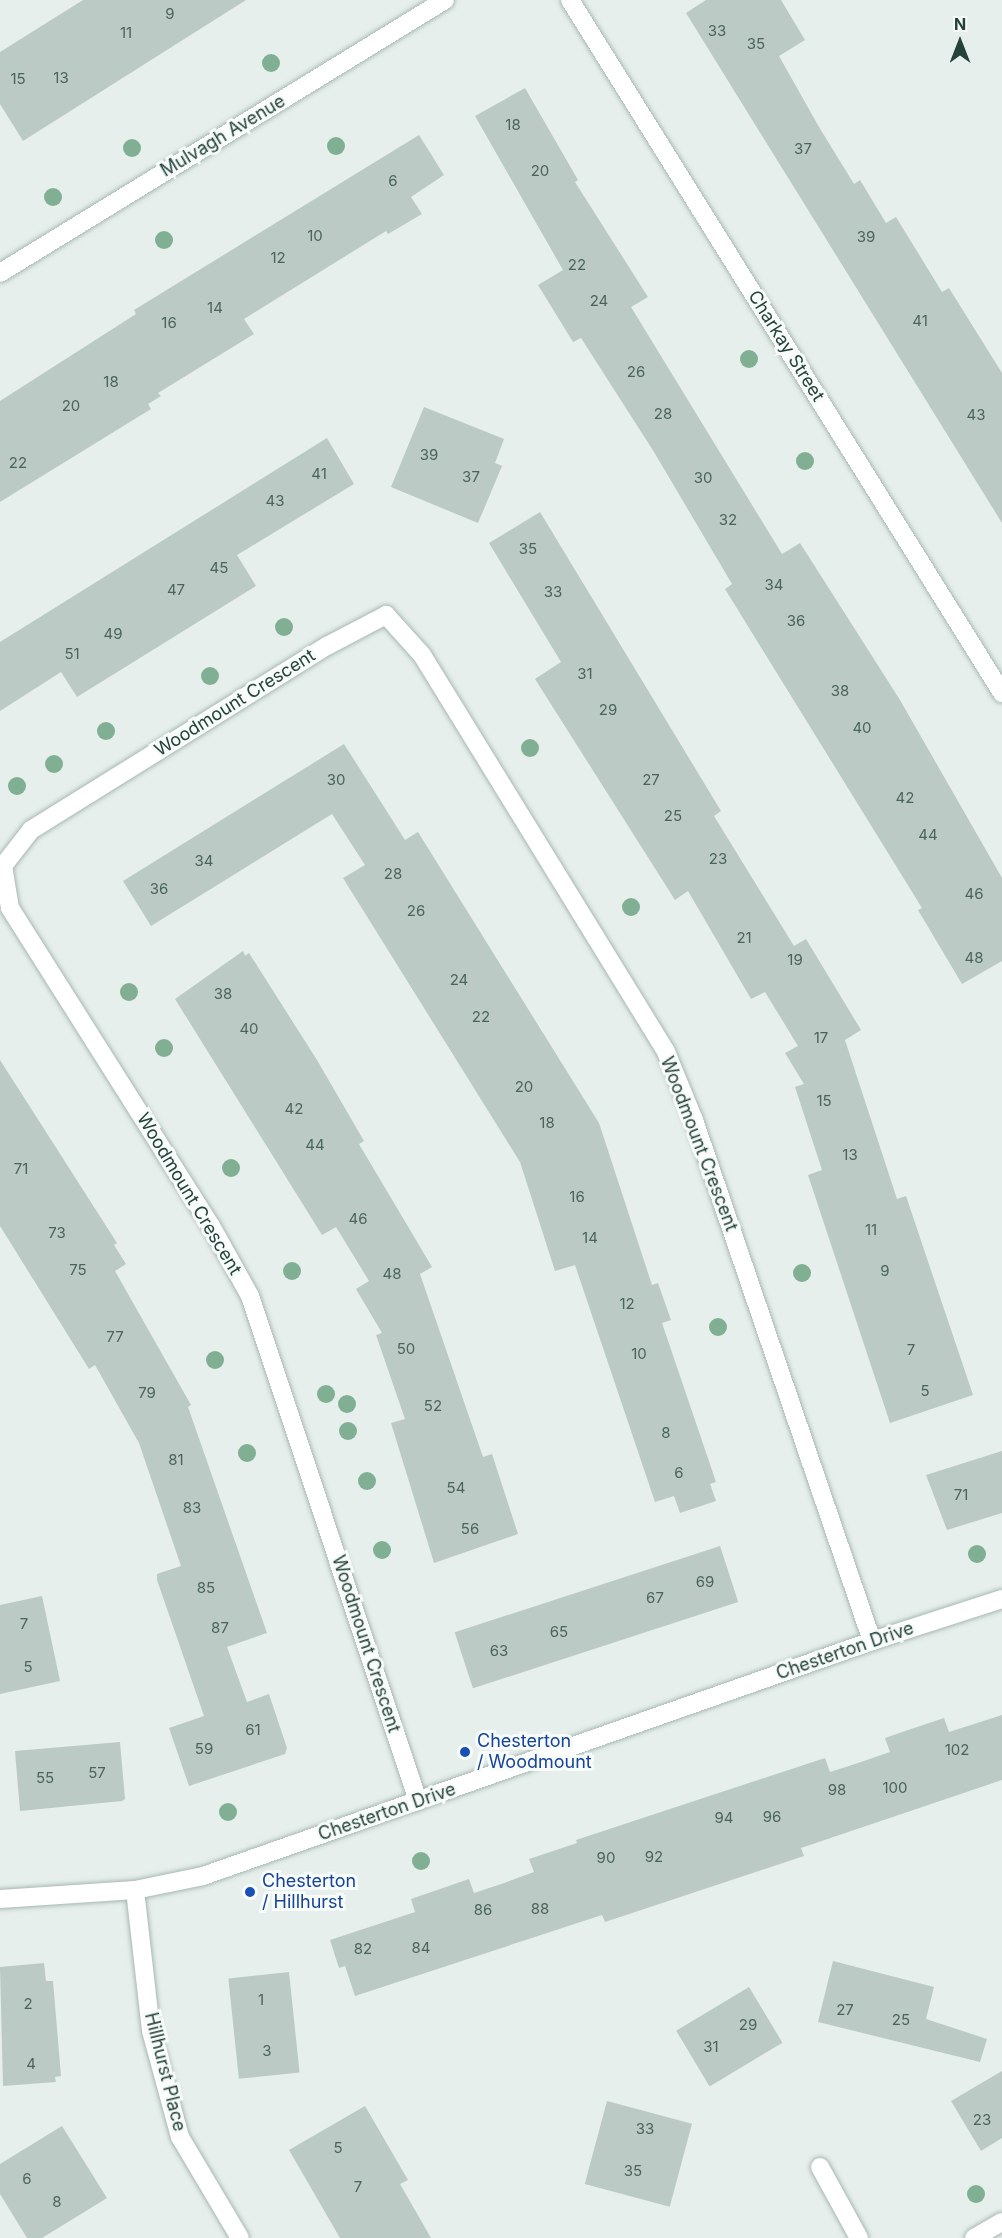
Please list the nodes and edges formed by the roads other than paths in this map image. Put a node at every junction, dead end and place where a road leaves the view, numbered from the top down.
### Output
1 (446, 0) edge
2 (570, 0) edge
3 (0, 273) edge
4 (1002, 693) edge
5 (1002, 1599) edge
6 (872, 1641) junction
7 (418, 1801) junction
8 (135, 1890) junction
9 (0, 1899) edge
10 (820, 2167) dead end
11 (1002, 2222) edge
12 (240, 2238) edge
13 (859, 2238) edge
14 (974, 2238) edge

1 - 3 street, Mulvagh Avenue
2 - 4 street, Charkay Street
5 - 6 street, Chesterton Drive
6 - 7 street, Chesterton Drive
6 - 7 street, Woodmount Crescent
7 - 8 street, Chesterton Drive
8 - 9 street, Chesterton Drive
8 - 12 street, Hillhurst Place
10 - 13 street
11 - 14 street

